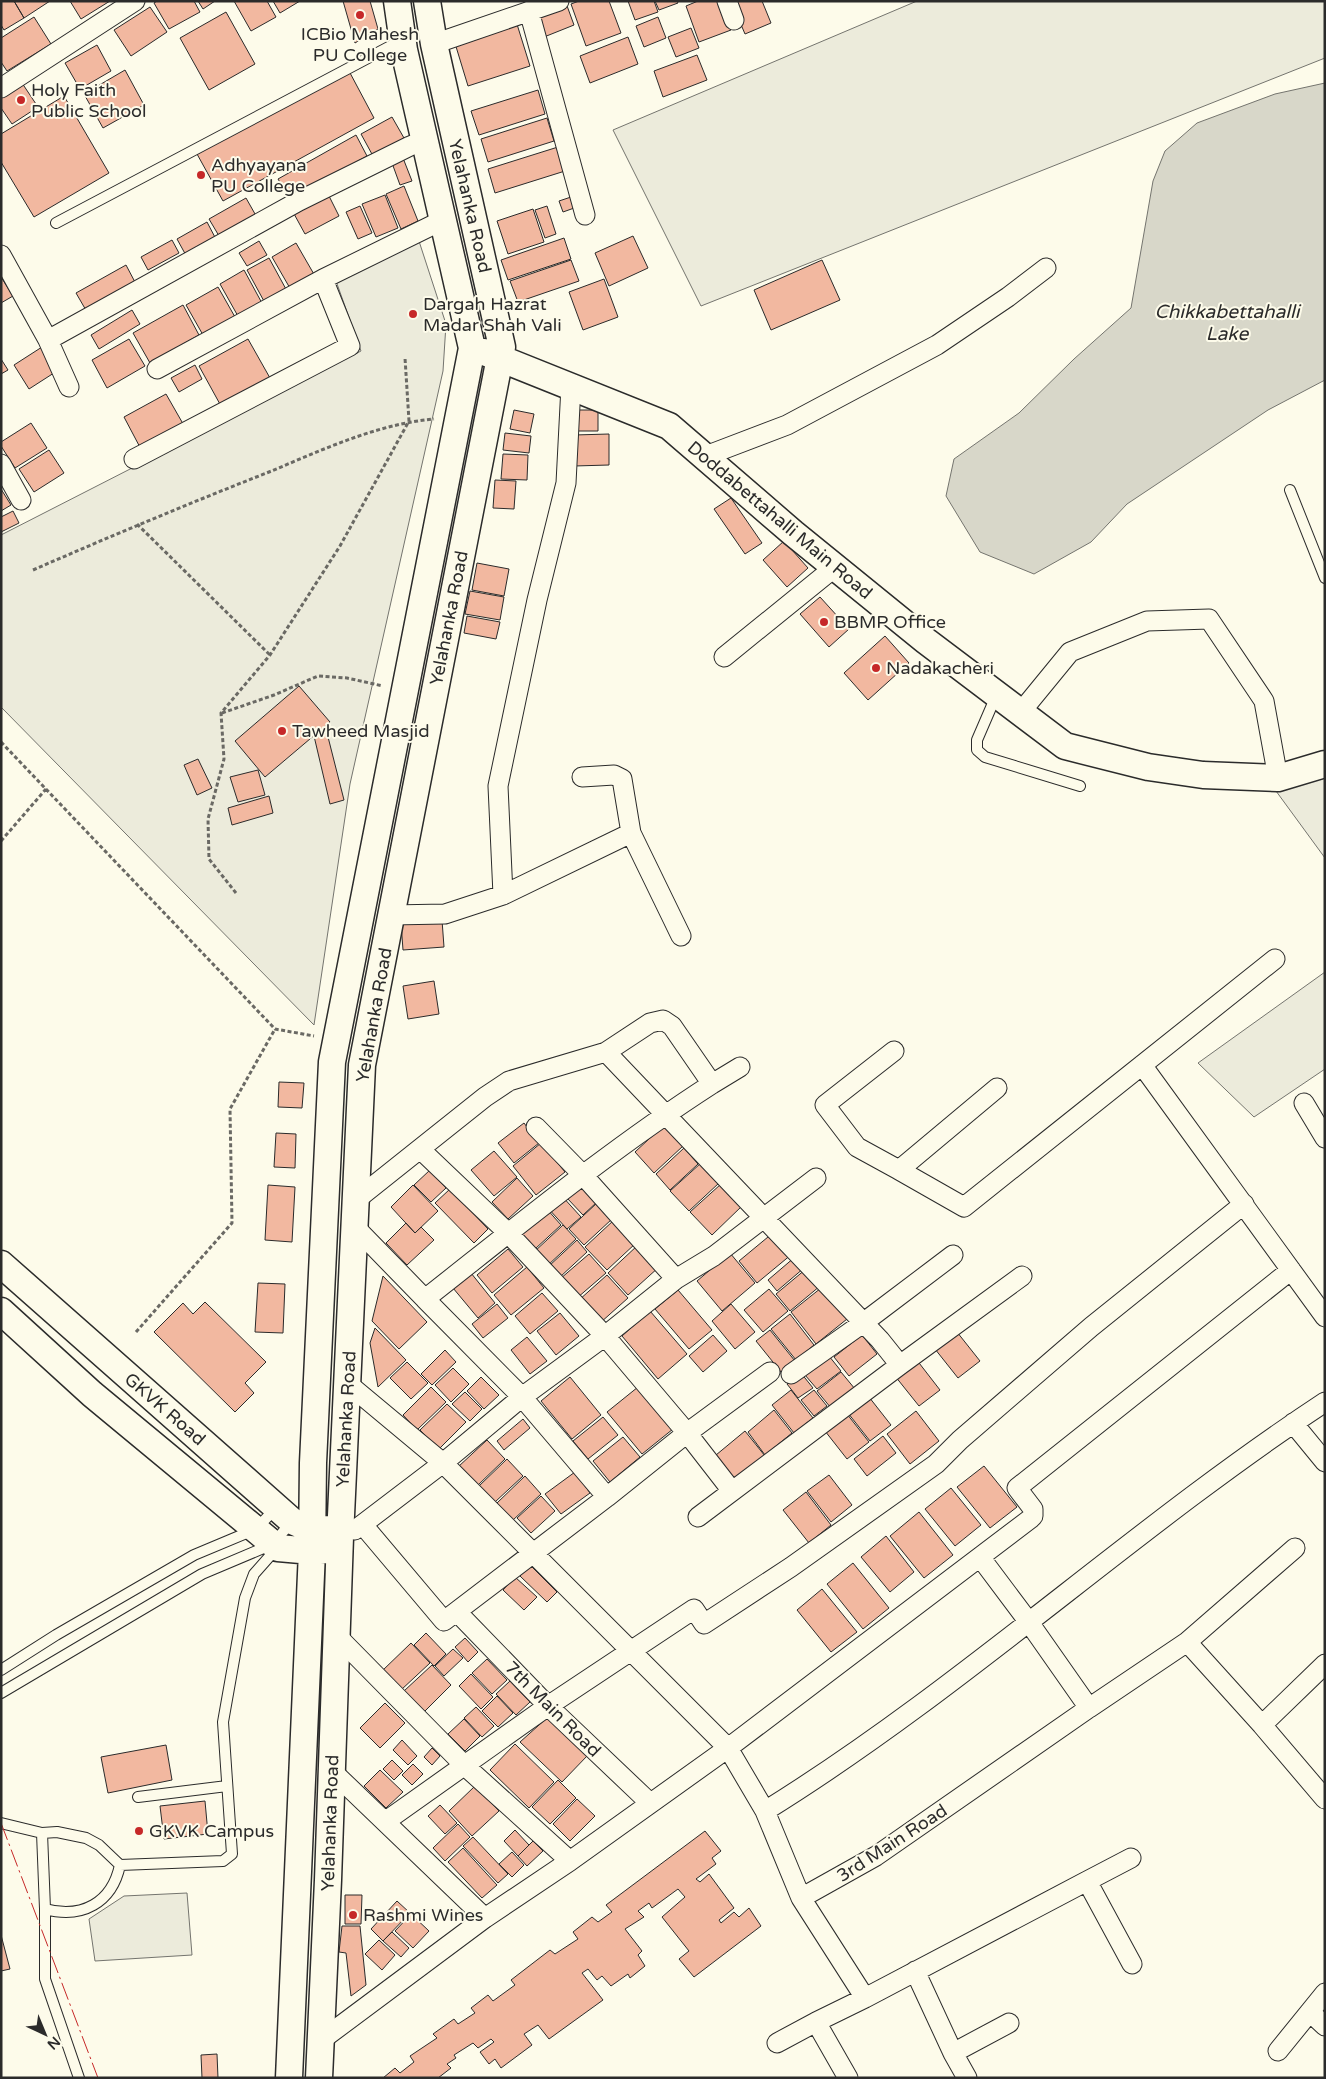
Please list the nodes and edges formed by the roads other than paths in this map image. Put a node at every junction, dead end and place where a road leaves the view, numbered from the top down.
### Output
1 (135, 1) edge
2 (397, 1) edge
3 (427, 1) edge
4 (727, 1) edge
5 (544, 5) edge
6 (734, 20) dead end
7 (403, 40) junction
8 (434, 44) junction
9 (1, 88) edge
10 (425, 140) junction
11 (585, 215) dead end
12 (443, 220) junction
13 (56, 223) dead end
14 (1, 255) edge
15 (1046, 268) dead end
16 (323, 279) junction
17 (48, 340) junction
18 (472, 348) junction
19 (500, 357) junction
20 (157, 370) dead end
21 (571, 386) junction
22 (69, 387) dead end
23 (703, 457) junction
24 (134, 460) dead end
25 (1, 464) edge
26 (1290, 490) dead end
27 (21, 500) dead end
28 (835, 567) junction
29 (1325, 578) edge
30 (724, 657) dead end
31 (997, 695) junction
32 (1020, 713) junction
33 (1325, 764) edge
34 (582, 777) dead end
35 (1278, 778) junction
36 (1080, 786) dead end
37 (631, 834) junction
38 (503, 895) junction
39 (391, 915) junction
40 (681, 936) dead end
41 (1275, 959) dead end
42 (606, 1052) junction
43 (894, 1052) dead end
44 (1142, 1065) junction
45 (740, 1067) dead end
46 (712, 1084) junction
47 (997, 1088) dead end
48 (1304, 1103) dead end
49 (666, 1114) junction
50 (536, 1127) dead end
51 (1325, 1138) edge
52 (420, 1149) junction
53 (899, 1170) junction
54 (582, 1174) junction
55 (816, 1178) dead end
56 (357, 1199) junction
57 (1244, 1204) junction
58 (765, 1218) junction
59 (355, 1227) junction
60 (509, 1234) junction
61 (953, 1255) dead end
62 (1, 1264) edge
63 (1291, 1270) junction
64 (1022, 1276) dead end
65 (676, 1279) junction
66 (425, 1299) junction
67 (1, 1311) edge
68 (1325, 1317) edge
69 (862, 1323) junction
70 (605, 1336) junction
71 (900, 1365) junction
72 (770, 1372) dead end
73 (791, 1374) dead end
74 (348, 1383) junction
75 (522, 1397) junction
76 (1325, 1402) edge
77 (1293, 1422) junction
78 (687, 1433) junction
79 (443, 1462) junction
80 (1325, 1462) edge
81 (732, 1491) junction
82 (607, 1496) junction
83 (698, 1517) dead end
84 (298, 1527) junction
85 (349, 1533) junction
86 (269, 1540) junction
87 (1295, 1548) dead end
88 (533, 1554) junction
89 (980, 1557) junction
90 (457, 1612) junction
91 (1028, 1621) junction
92 (337, 1636) junction
93 (1186, 1642) junction
94 (630, 1650) junction
95 (1325, 1664) edge
96 (1, 1670) edge
97 (1, 1693) edge
98 (548, 1706) junction
99 (1089, 1708) junction
100 (1262, 1726) junction
101 (728, 1748) junction
102 (465, 1766) junction
103 (332, 1771) junction
104 (227, 1786) junction
105 (138, 1797) dead end
106 (1325, 1799) edge
107 (650, 1803) junction
108 (765, 1811) junction
109 (386, 1821) junction
110 (1, 1823) edge
111 (42, 1833) junction
112 (1131, 1858) dead end
113 (570, 1860) junction
114 (120, 1865) junction
115 (1087, 1881) junction
116 (801, 1898) junction
117 (45, 1909) junction
118 (485, 1918) junction
119 (1132, 1964) dead end
120 (916, 1971) junction
121 (1325, 1993) edge
122 (865, 1998) junction
123 (1310, 2012) junction
124 (816, 2022) junction
125 (1009, 2023) dead end
126 (1325, 2026) edge
127 (320, 2042) junction
128 (777, 2043) dead end
129 (1278, 2051) dead end
130 (953, 2053) junction
131 (79, 2078) edge
132 (289, 2078) edge
133 (319, 2078) edge
134 (848, 2078) edge
135 (967, 2078) edge

1 - 9 street
2 - 7 main road, Yelahanka Road
3 - 8 main road, Yelahanka Road
4 - 6 street
5 - 8 street
5 - 11 street
7 - 10 main road, Yelahanka Road
7 - 13 lane
8 - 19 main road, Yelahanka Road
10 - 12 main road, Yelahanka Road
10 - 17 street
12 - 16 street
12 - 18 main road, Yelahanka Road
14 - 17 street
15 - 23 street
16 - 20 street
16 - 24 street
17 - 22 street
18 - 19 main road, Doddabettahalli Main Road
18 - 84 main road, Yelahanka Road
19 - 21 main road, Doddabettahalli Main Road
19 - 39 main road, Yelahanka Road
21 - 23 main road, Doddabettahalli Main Road
21 - 38 street
23 - 28 main road, Doddabettahalli Main Road
25 - 27 street
26 - 29 lane
28 - 30 street
28 - 31 main road, Doddabettahalli Main Road
31 - 32 main road, Doddabettahalli Main Road
31 - 36 lane
32 - 35 main road, Doddabettahalli Main Road
32 - 35 street
33 - 35 main road, Doddabettahalli Main Road
34 - 37 street
37 - 38 street
37 - 40 street
38 - 39 street
39 - 56 main road, Yelahanka Road
41 - 44 street
42 - 46 street
42 - 49 street
42 - 52 street
43 - 53 street
44 - 53 street
44 - 57 street
45 - 46 street
46 - 49 street
47 - 53 street
48 - 51 street
49 - 54 street
49 - 58 street
50 - 54 street
52 - 56 street
52 - 60 street
54 - 60 street
54 - 65 street
55 - 58 street
56 - 59 main road, Yelahanka Road
57 - 63 street
57 - 94 street
58 - 65 street
58 - 69 street
59 - 66 street
59 - 74 main road, Yelahanka Road
60 - 66 street
60 - 70 street
61 - 69 street
62 - 84 main road, GKVK Road
63 - 68 street
63 - 89 street
64 - 71 street
65 - 70 street
66 - 75 street
67 - 86 main road, GKVK Road
69 - 71 street
69 - 73 street
70 - 75 street
70 - 78 street
71 - 81 street
72 - 78 street
74 - 79 street
74 - 85 main road, Yelahanka Road
75 - 79 street
75 - 82 street
76 - 77 street
77 - 80 street
77 - 91 street
78 - 81 street
78 - 82 street
79 - 85 street
79 - 88 street
81 - 83 street
82 - 88 street
84 - 85 main road
84 - 86 main road
84 - 86 lane
84 - 86 lane
84 - 132 main road, Yelahanka Road
85 - 90 street
85 - 92 main road, Yelahanka Road
86 - 96 lane
86 - 97 lane
86 - 104 lane
87 - 93 street, 3rd Main Road
88 - 90 street
88 - 94 street
89 - 91 street
89 - 101 street
90 - 98 street, 7th Main Road
91 - 99 street
91 - 108 street
92 - 102 street
92 - 103 main road, Yelahanka Road
93 - 99 street, 3rd Main Road
93 - 100 street
94 - 98 street
94 - 101 street
95 - 100 street
98 - 102 street
98 - 107 street, 7th Main Road
99 - 116 street, 3rd Main Road
100 - 106 street
101 - 107 street
101 - 108 street
102 - 109 street
102 - 113 street
103 - 109 street
103 - 127 main road, Yelahanka Road
104 - 105 lane
104 - 114 lane
107 - 113 street
108 - 116 street
109 - 118 street
110 - 111 lane
111 - 114 lane
111 - 117 lane
112 - 115 street
113 - 118 street
114 - 117 lane
115 - 119 street
115 - 120 street
116 - 122 street
117 - 131 lane
118 - 127 street
120 - 122 street
120 - 130 street
121 - 123 street
122 - 124 street
123 - 126 street
123 - 129 street
124 - 128 street
124 - 134 street
125 - 130 street
127 - 133 main road, Yelahanka Road
130 - 135 street

